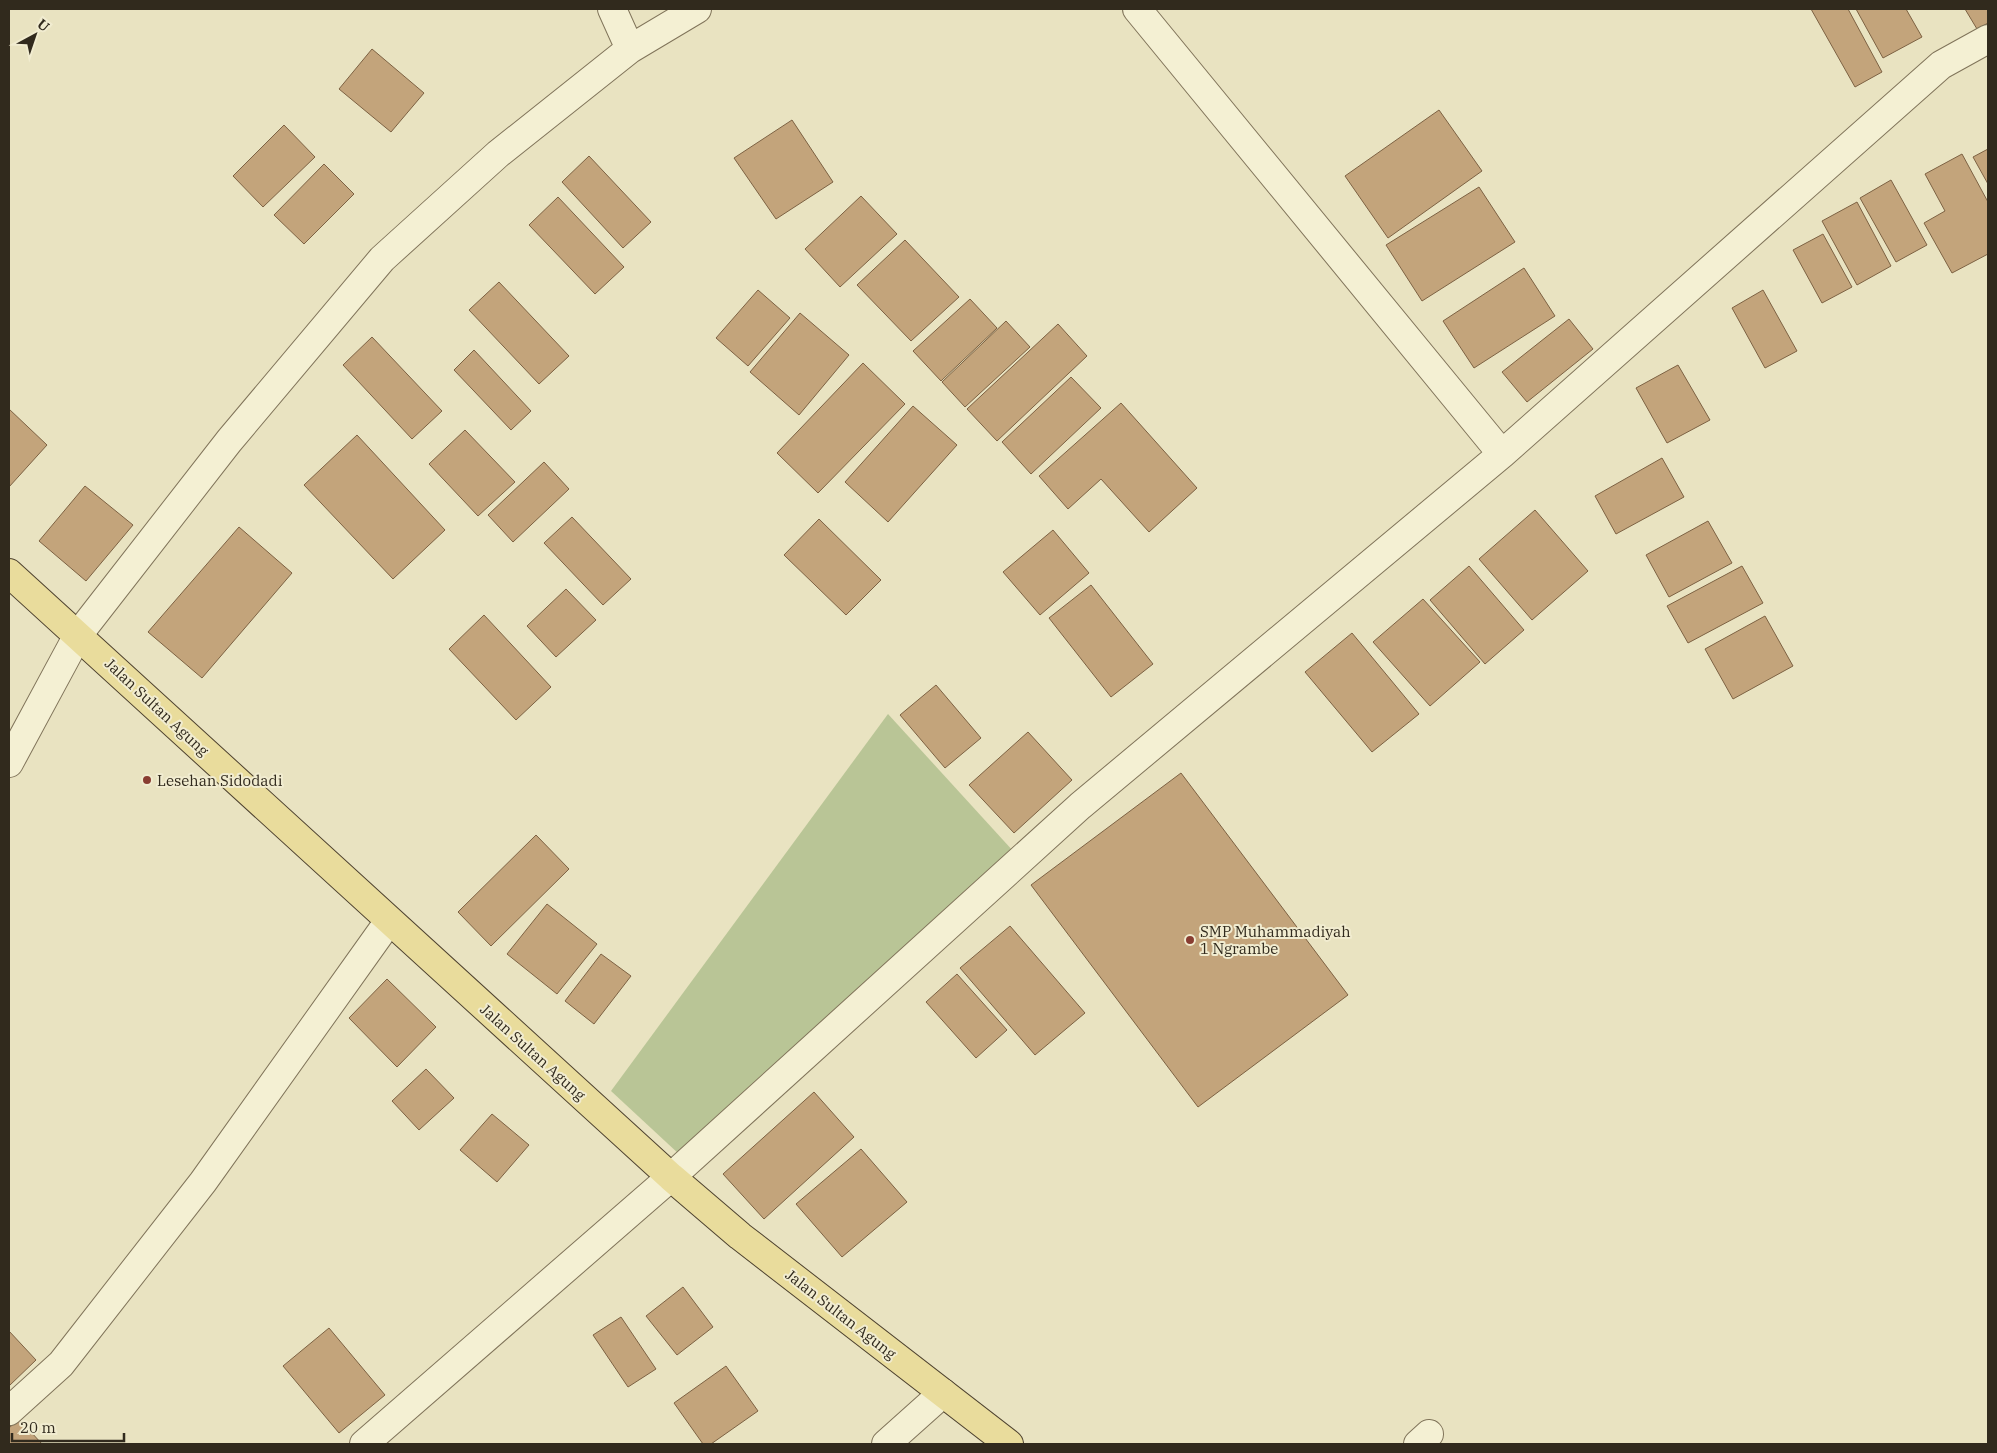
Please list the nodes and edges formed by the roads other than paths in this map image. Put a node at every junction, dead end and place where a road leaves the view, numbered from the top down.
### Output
1 (612, 9) edge
2 (697, 9) edge
3 (1137, 9) edge
4 (1988, 39) edge
5 (630, 50) junction
6 (1502, 454) junction
7 (9, 573) edge
8 (78, 635) junction
9 (9, 763) edge
10 (388, 921) junction
11 (671, 1177) junction
12 (943, 1393) junction
13 (9, 1411) edge
14 (364, 1444) edge
15 (886, 1444) edge
16 (1009, 1444) edge

1 - 5 street
2 - 5 street
3 - 6 street
4 - 6 street
5 - 8 street
6 - 11 street
7 - 8 main road, Jalan Sultan Agung
8 - 9 street
8 - 10 main road, Jalan Sultan Agung
10 - 11 main road, Jalan Sultan Agung
10 - 13 street
11 - 12 main road, Jalan Sultan Agung
11 - 14 street
12 - 15 street
12 - 16 main road, Jalan Sultan Agung

